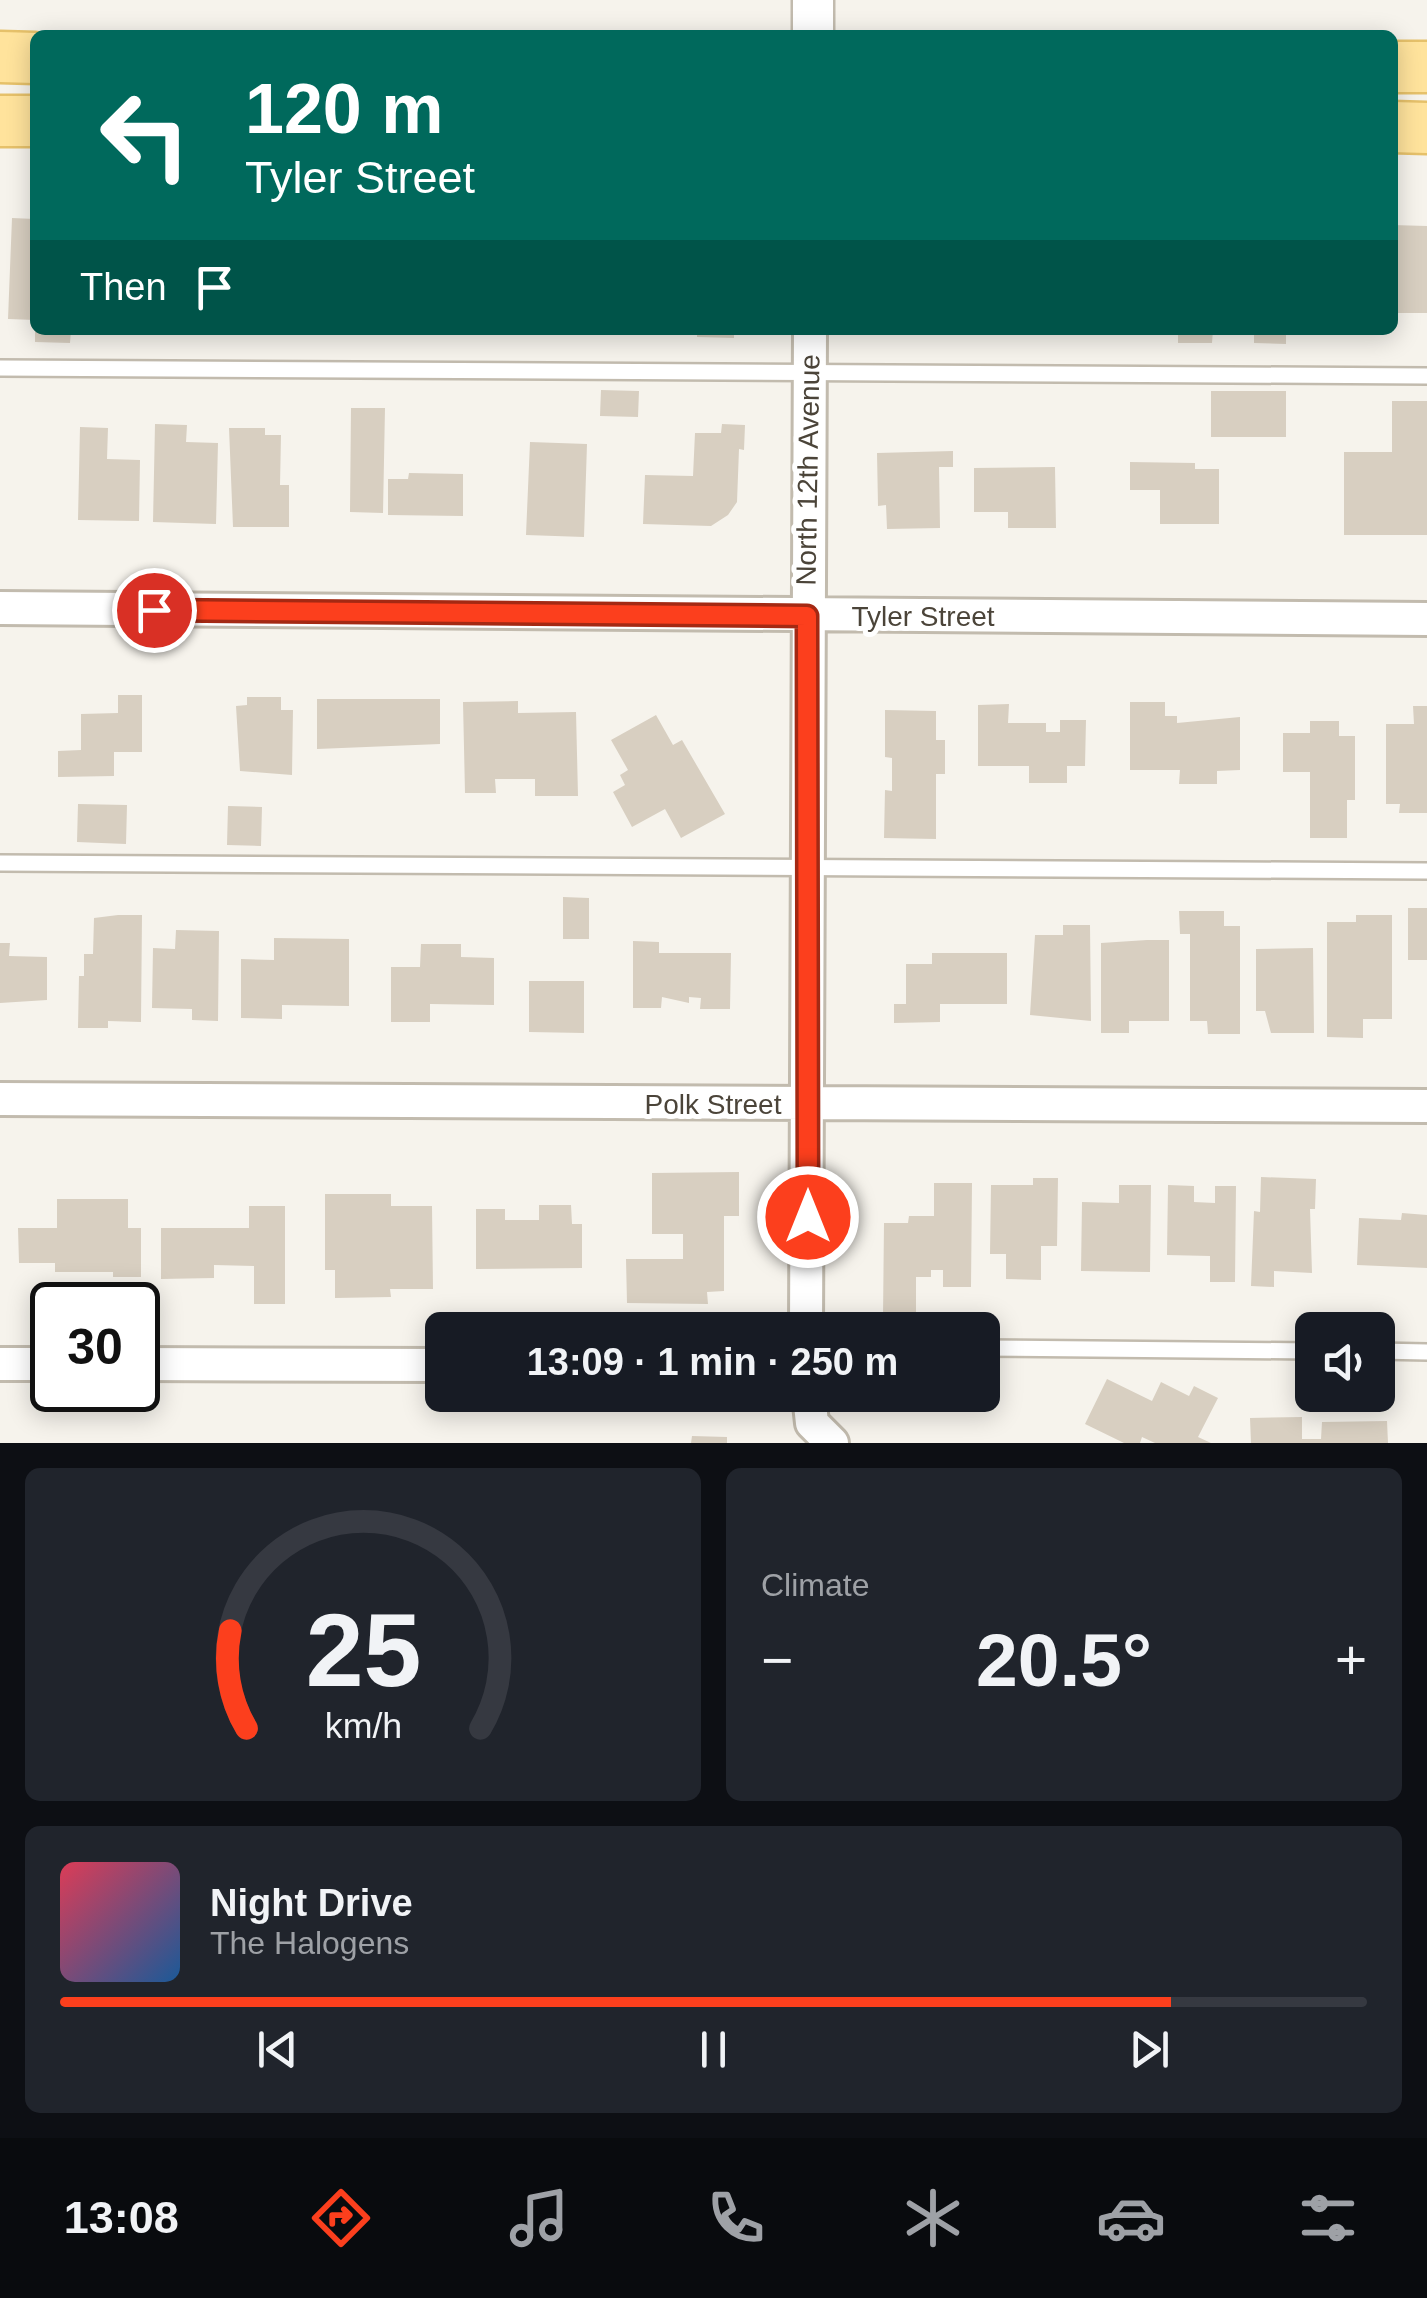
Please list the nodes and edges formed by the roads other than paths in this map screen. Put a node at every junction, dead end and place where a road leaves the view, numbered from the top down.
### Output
1 (813, 0) edge
2 (814, 30) edge
3 (0, 58) edge
4 (30, 58) edge
5 (1398, 67) edge
6 (1427, 67) edge
7 (0, 121) edge
8 (30, 121) edge
9 (1398, 128) edge
10 (1427, 128) edge
11 (810, 335) edge
12 (0, 368) edge
13 (809, 373) junction
14 (1427, 376) edge
15 (0, 608) edge
16 (807, 616) junction
17 (1427, 619) edge
18 (0, 864) edge
19 (808, 868) junction
20 (1427, 871) edge
21 (0, 1099) edge
22 (809, 1105) junction
23 (1427, 1106) edge
24 (806, 1312) edge
25 (1000, 1348) edge
26 (1295, 1351) edge
27 (1395, 1352) edge
28 (1427, 1352) edge
29 (0, 1364) edge
30 (30, 1364) edge
31 (160, 1364) edge
32 (425, 1365) edge
33 (811, 1412) edge
34 (832, 1443) edge

1 - 2 street
3 - 4 main road
5 - 6 main road
7 - 8 main road
9 - 10 main road
11 - 13 street, North 12th Avenue
12 - 13 lane
13 - 14 lane
13 - 16 street, North 12th Avenue
15 - 16 street, Tyler Street
16 - 17 street, Tyler Street
16 - 19 street, North 12th Avenue
18 - 19 lane
19 - 20 lane
19 - 22 street, North 12th Avenue
21 - 22 street, Polk Street
22 - 23 street, Polk Street
22 - 24 street, North 12th Avenue
25 - 26 lane
27 - 28 lane
29 - 30 street
31 - 32 street
33 - 34 street

